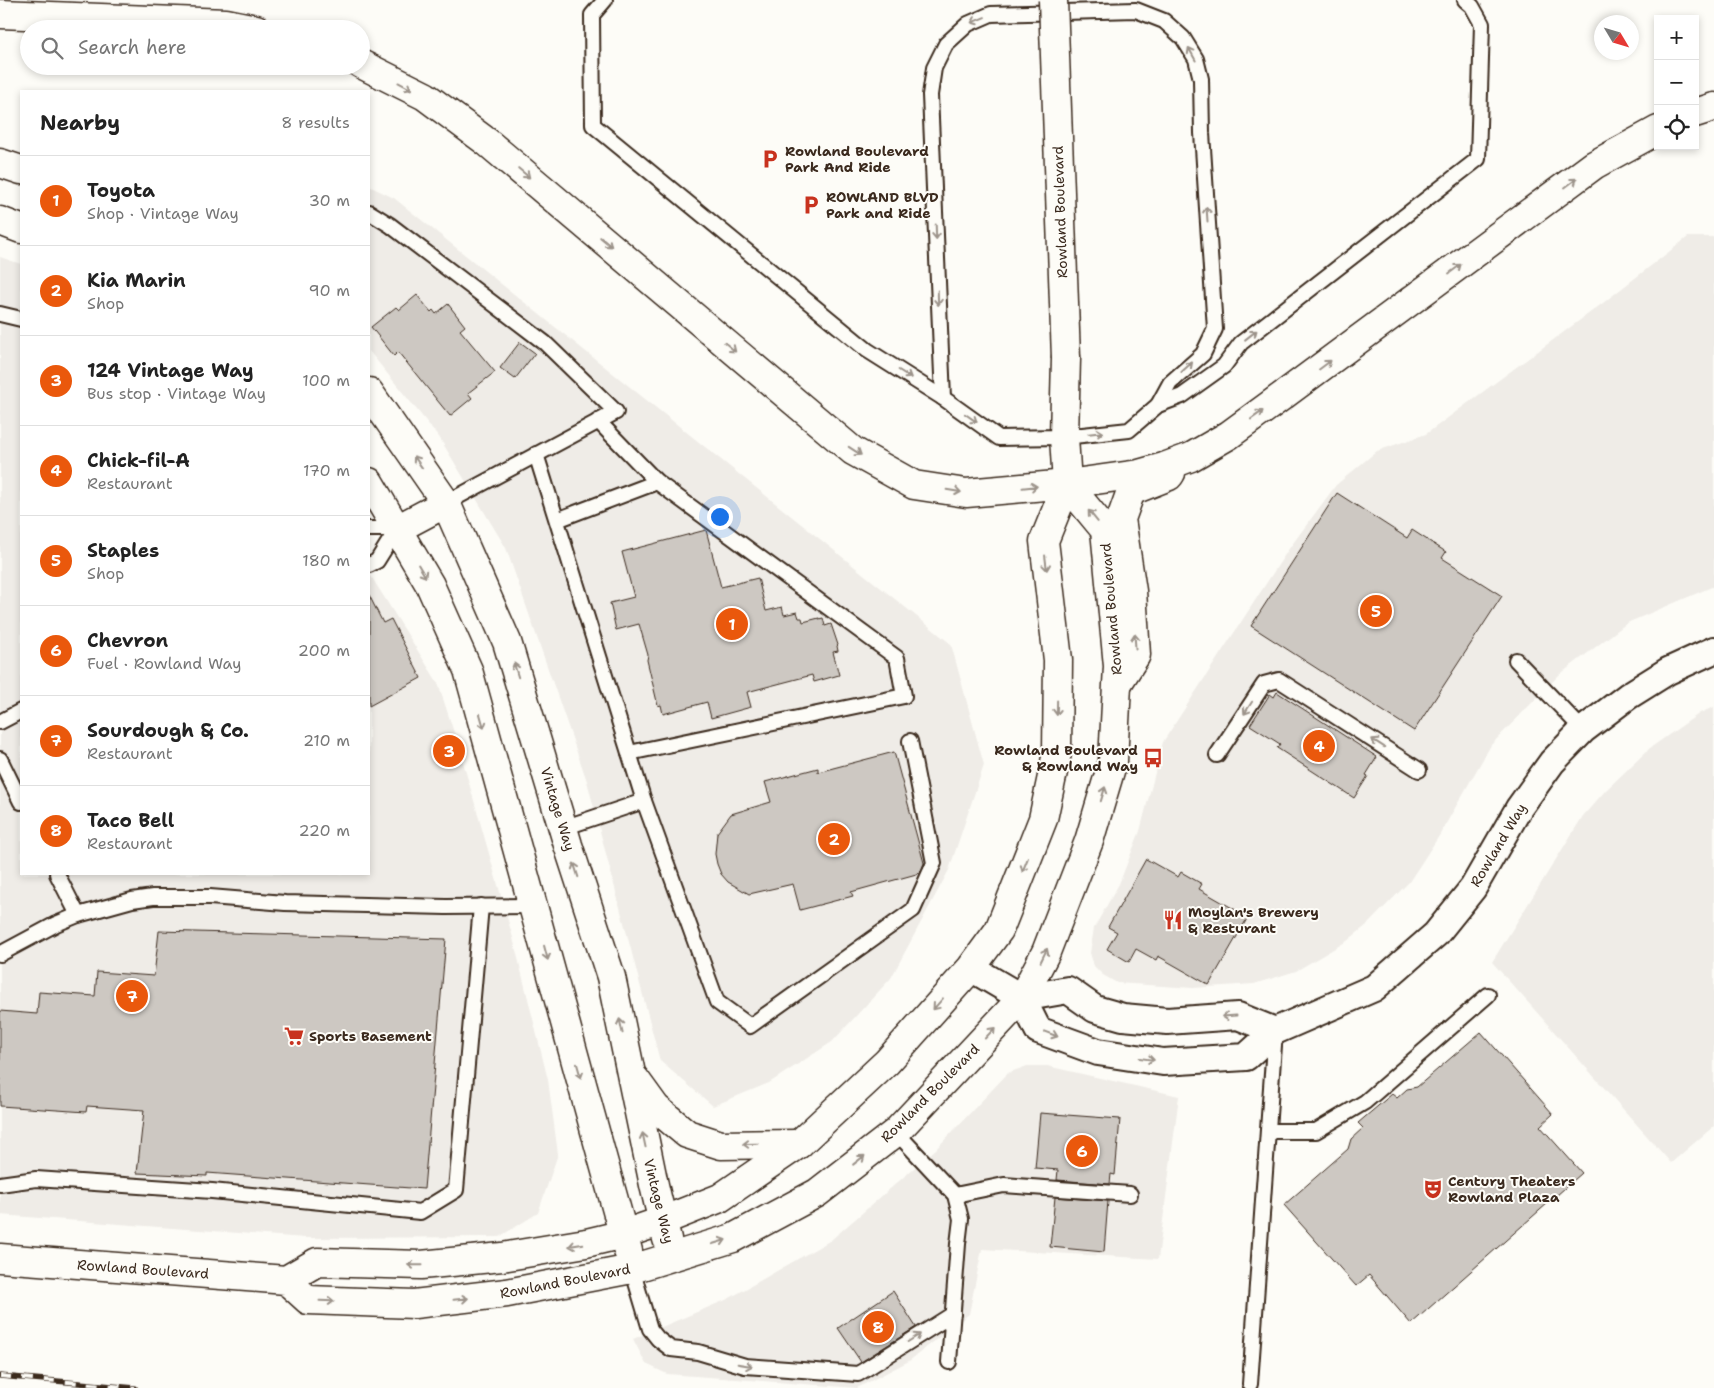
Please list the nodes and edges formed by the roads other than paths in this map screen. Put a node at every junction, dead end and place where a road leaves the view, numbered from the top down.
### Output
1 (606, 0) edge
2 (1053, 0) edge
3 (1465, 0) edge
4 (0, 14) edge
5 (170, 20) edge
6 (370, 68) edge
7 (1714, 107) edge
8 (1699, 112) edge
9 (1654, 132) edge
10 (0, 163) edge
11 (20, 170) edge
12 (370, 213) edge
13 (0, 221) edge
14 (20, 229) edge
15 (0, 314) edge
16 (20, 319) edge
17 (370, 393) edge
18 (942, 398) junction
19 (1158, 405) junction
20 (598, 421) junction
21 (1064, 437) junction
22 (536, 454) junction
23 (1178, 462) junction
24 (657, 482) junction
25 (370, 484) edge
26 (1066, 484) junction
27 (446, 503) junction
28 (557, 520) junction
29 (370, 529) edge
30 (397, 529) junction
31 (370, 565) edge
32 (1714, 650) edge
33 (1516, 660) dead end
34 (1117, 684) junction
35 (20, 712) edge
36 (0, 722) edge
37 (1583, 730) junction
38 (910, 741) dead end
39 (628, 752) junction
40 (1217, 755) dead end
41 (0, 759) edge
42 (1420, 770) dead end
43 (20, 800) edge
44 (644, 801) junction
45 (563, 828) junction
46 (58, 875) edge
47 (481, 906) junction
48 (533, 906) junction
49 (78, 915) junction
50 (0, 954) edge
51 (971, 968) junction
52 (1488, 995) dead end
53 (1022, 998) junction
54 (1275, 1030) junction
55 (631, 1074) junction
56 (1269, 1131) junction
57 (896, 1132) junction
58 (799, 1144) junction
59 (0, 1184) edge
60 (1130, 1194) dead end
61 (955, 1195) junction
62 (662, 1222) junction
63 (624, 1234) junction
64 (673, 1256) junction
65 (0, 1258) edge
66 (632, 1269) junction
67 (286, 1280) junction
68 (952, 1314) junction
69 (949, 1362) dead end
70 (1250, 1384) dead end

1 -> 18 lane
2 - 21 main road, Rowland Boulevard, bridge
19 -> 3 lane
4 - 5 main road
6 -> 26 main road
7 - 8 main road
23 -> 9 main road
10 - 11 main road
12 - 20 lane
13 - 14 main road
15 - 16 lane
27 -> 17 main road, Vintage Way
19 -> 18 lane
18 -> 21 lane
21 -> 19 lane
20 - 22 lane
20 - 24 lane
21 - 26 main road, Rowland Boulevard
22 - 27 lane
22 - 28 lane
23 - 26 main road
34 -> 23 main road
24 - 28 lane
24 - 39 lane
25 - 30 main road
34 -> 26 main road, Rowland Boulevard
26 -> 51 main road, Rowland Boulevard
27 - 30 main road
45 -> 27 main road, Vintage Way
28 - 39 lane
29 - 30 lane
30 - 31 lane
30 -> 48 main road
32 - 37 street, Rowland Way
33 - 37 lane
53 -> 34 main road, Rowland Boulevard
35 - 36 lane
37 - 54 street, Rowland Way
38 - 44 lane
39 - 44 lane
42 -> 40 lane
41 - 43 lane
44 - 45 lane
55 -> 45 main road, Vintage Way
46 - 49 lane
47 - 48 lane
47 - 49 lane
47 - 59 lane
48 -> 63 main road
49 - 50 lane
51 - 53 street
51 -> 58 main road, Rowland Boulevard
52 - 56 lane
54 -> 53 street
53 -> 54 street, Rowland Way
57 -> 53 main road, Rowland Boulevard
54 - 56 lane
58 -> 55 main road
62 -> 55 main road, Vintage Way
56 - 70 lane
57 - 61 lane
64 -> 57 main road, Rowland Boulevard
58 - 62 main road, Rowland Boulevard
60 - 61 lane
61 - 68 lane
62 - 63 main road, Rowland Boulevard
62 - 64 main road, Vintage Way
63 - 66 main road
63 -> 67 main road, Rowland Boulevard
64 - 66 main road, Rowland Boulevard
65 - 67 main road, Rowland Boulevard
67 -> 66 main road, Rowland Boulevard
66 -> 68 lane
68 - 69 lane

